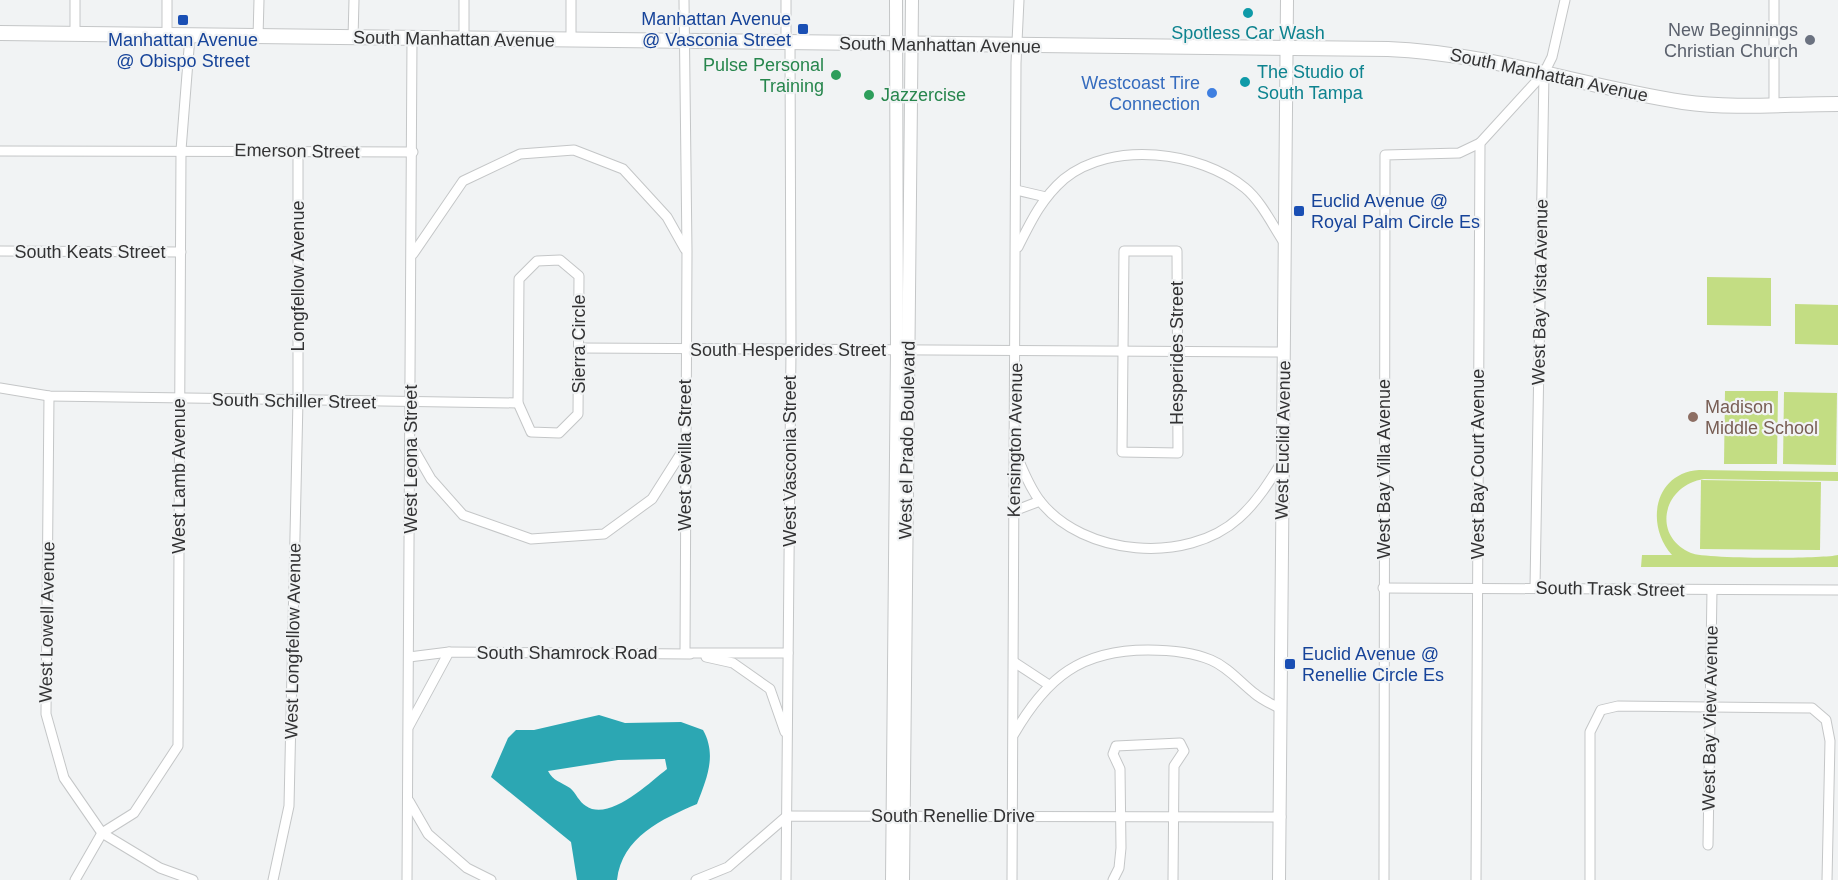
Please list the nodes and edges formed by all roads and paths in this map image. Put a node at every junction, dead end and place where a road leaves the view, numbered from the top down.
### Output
1 (75, 0) edge
2 (167, 0) edge
3 (259, 0) edge
4 (354, 0) edge
5 (464, 0) edge
6 (571, 0) edge
7 (684, 0) edge
8 (786, 0) edge
9 (896, 0) edge
10 (912, 0) edge
11 (1019, 0) edge
12 (1287, 0) edge
13 (1565, 0) edge
14 (1774, 0) edge
15 (0, 33) edge
16 (75, 34) junction
17 (167, 35) junction
18 (190, 36) junction
19 (258, 37) junction
20 (353, 38) junction
21 (412, 39) junction
22 (464, 39) junction
23 (571, 40) junction
24 (684, 41) junction
25 (788, 43) junction
26 (897, 45) junction
27 (912, 45) junction
28 (1017, 45) junction
29 (1287, 49) junction
30 (1544, 73) junction
31 (897, 94) junction
32 (912, 94) junction
33 (1774, 104) junction
34 (1838, 104) edge
35 (1480, 143) junction
36 (181, 150) junction
37 (0, 151) edge
38 (298, 151) junction
39 (413, 152) junction
40 (1016, 190) junction
41 (1046, 197) junction
42 (897, 220) junction
43 (910, 220) junction
44 (1285, 244) junction
45 (1017, 249) junction
46 (0, 251) edge
47 (687, 251) junction
48 (181, 252) junction
49 (413, 254) junction
50 (579, 348) junction
51 (686, 350) junction
52 (791, 350) junction
53 (902, 350) junction
54 (1016, 351) junction
55 (1123, 351) junction
56 (1177, 351) junction
57 (1284, 352) junction
58 (0, 388) edge
59 (49, 396) junction
60 (180, 399) junction
61 (298, 400) junction
62 (411, 402) junction
63 (518, 403) junction
64 (411, 444) junction
65 (685, 446) junction
66 (1016, 454) junction
67 (1282, 460) junction
68 (1040, 501) junction
69 (1014, 511) junction
70 (1535, 587) junction
71 (1383, 588) junction
72 (1477, 588) junction
73 (1712, 590) junction
74 (1838, 590) edge
75 (449, 652) junction
76 (684, 653) junction
77 (788, 653) junction
78 (409, 657) junction
79 (1014, 662) junction
80 (1049, 685) junction
81 (1711, 709) junction
82 (1281, 710) junction
83 (408, 728) junction
84 (1013, 736) junction
85 (788, 741) junction
86 (407, 799) junction
87 (899, 815) junction
88 (787, 816) junction
89 (1013, 816) junction
90 (1119, 817) junction
91 (1173, 817) junction
92 (1281, 818) junction
93 (102, 833) junction
94 (1708, 845) dead end
95 (75, 880) edge
96 (193, 880) edge
97 (273, 880) edge
98 (407, 880) edge
99 (491, 880) edge
100 (696, 880) edge
101 (786, 880) edge
102 (892, 880) edge
103 (903, 880) edge
104 (1012, 880) edge
105 (1113, 880) edge
106 (1173, 880) edge
107 (1279, 880) edge
108 (1384, 880) edge
109 (1476, 880) edge
110 (1590, 880) edge
111 (1827, 880) edge

1 - 16 street
2 - 17 street
3 - 19 street
4 - 20 street
5 - 22 street
6 - 23 street
7 - 24 street, West Sevilla Street
8 - 25 street, West Vasconia Street
9 - 26 street, West el Prado Boulevard
10 - 27 street, West el Prado Boulevard
11 - 28 street, Kensington Avenue
12 - 29 street, West Euclid Avenue
13 - 30 street, West Bay Vista Avenue
14 - 33 street
15 - 16 main road, South Manhattan Avenue
16 - 17 main road, South Manhattan Avenue
17 - 18 main road, South Manhattan Avenue
18 - 19 main road, South Manhattan Avenue
18 - 36 street, West Lamb Avenue
19 - 20 main road, South Manhattan Avenue
20 - 21 main road, South Manhattan Avenue
21 - 22 main road, South Manhattan Avenue
21 - 39 street, West Leona Street
22 - 23 main road, South Manhattan Avenue
23 - 24 main road, South Manhattan Avenue
24 - 25 main road, South Manhattan Avenue
24 - 47 street, West Sevilla Street
25 - 26 main road, South Manhattan Avenue
25 - 52 street, West Vasconia Street
26 - 27 main road, South Manhattan Avenue
26 - 31 street, West el Prado Boulevard
27 - 28 main road, South Manhattan Avenue
27 - 32 street, West el Prado Boulevard
28 - 29 main road, South Manhattan Avenue
28 - 40 street, Kensington Avenue
29 - 30 main road, South Manhattan Avenue
29 - 44 street, West Euclid Avenue
30 - 33 main road, South Manhattan Avenue
30 - 35 street
30 - 70 street, West Bay Vista Avenue
31 - 32 street
31 - 42 street, West el Prado Boulevard
32 - 43 street, West el Prado Boulevard
33 - 34 main road, South Manhattan Avenue
35 - 71 street, West Bay Villa Avenue
35 - 72 street, West Bay Court Avenue
36 - 37 street, Emerson Street
36 - 38 street, Emerson Street
36 - 48 street, West Lamb Avenue
38 - 39 street, Emerson Street
38 - 61 street, Longfellow Avenue
39 - 49 street, West Leona Street
40 - 41 street
40 - 45 street, Kensington Avenue
41 - 44 street
41 - 45 street
42 - 43 street
42 - 53 street, West el Prado Boulevard
43 - 53 street, West el Prado Boulevard
44 - 57 street, West Euclid Avenue
45 - 54 street, Kensington Avenue
46 - 48 street, South Keats Street
47 - 49 street
47 - 51 street, West Sevilla Street
48 - 60 street, West Lamb Avenue
49 - 62 street, West Leona Street
50 - 51 street, South Hesperides Street
50 - 63 street, Sierra Circle
50 - 63 street, Sierra Circle
51 - 52 street, South Hesperides Street
51 - 65 street, West Sevilla Street
52 - 53 street, South Hesperides Street
52 - 77 street, West Vasconia Street
53 - 54 street, South Hesperides Street
53 - 87 street, West el Prado Boulevard
54 - 55 street, South Hesperides Street
54 - 66 street, Kensington Avenue
55 - 56 street, South Hesperides Street
55 - 56 street, Hesperides Street
55 - 56 street, Hesperides Street
56 - 57 street, South Hesperides Street
57 - 67 street, West Euclid Avenue
58 - 59 street, South Schiller Street
59 - 60 street, South Schiller Street
59 - 93 street, West Lowell Avenue
60 - 61 street, South Schiller Street
60 - 93 street, West Lamb Avenue
61 - 62 street, South Schiller Street
61 - 97 street, West Longfellow Avenue
62 - 63 street, South Schiller Street
62 - 64 street, West Leona Street
64 - 65 street
64 - 78 street, West Leona Street
65 - 76 street, West Sevilla Street
66 - 68 street
66 - 69 street, Kensington Avenue
67 - 68 street
67 - 82 street, West Euclid Avenue
68 - 69 street
69 - 79 street, Kensington Avenue
70 - 72 street, South Trask Street
70 - 73 street, South Trask Street
71 - 72 street, South Trask Street
71 - 108 street, West Bay Villa Avenue
72 - 109 street, West Bay Court Avenue
73 - 74 street, South Trask Street
73 - 81 street, West Bay View Avenue
75 - 76 street, South Shamrock Road
75 - 78 street, South Shamrock Road
75 - 83 street
76 - 77 street, South Shamrock Road
76 - 85 street, South Shamrock Road
77 - 85 street, West Vasconia Street
78 - 83 street, West Leona Street
79 - 80 street
79 - 84 street, Kensington Avenue
80 - 82 street
80 - 84 street
81 - 94 street, West Bay View Avenue
81 - 110 street
81 - 111 street
82 - 92 street, West Euclid Avenue
83 - 86 street, West Leona Street
84 - 89 street, Kensington Avenue
85 - 88 street, West Vasconia Street
86 - 98 street, West Leona Street
86 - 99 street
87 - 88 street, South Renellie Drive
87 - 89 street, South Renellie Drive
87 - 102 street, West el Prado Boulevard
87 - 103 street, West el Prado Boulevard
88 - 100 street
88 - 101 street, West Vasconia Street
89 - 90 street, South Renellie Drive
89 - 104 street, Kensington Avenue
90 - 91 street, South Renellie Drive
90 - 91 street
90 - 105 street
91 - 92 street, South Renellie Drive
91 - 106 street
92 - 107 street, West Euclid Avenue
93 - 95 street, West Lamb Avenue
93 - 96 street

